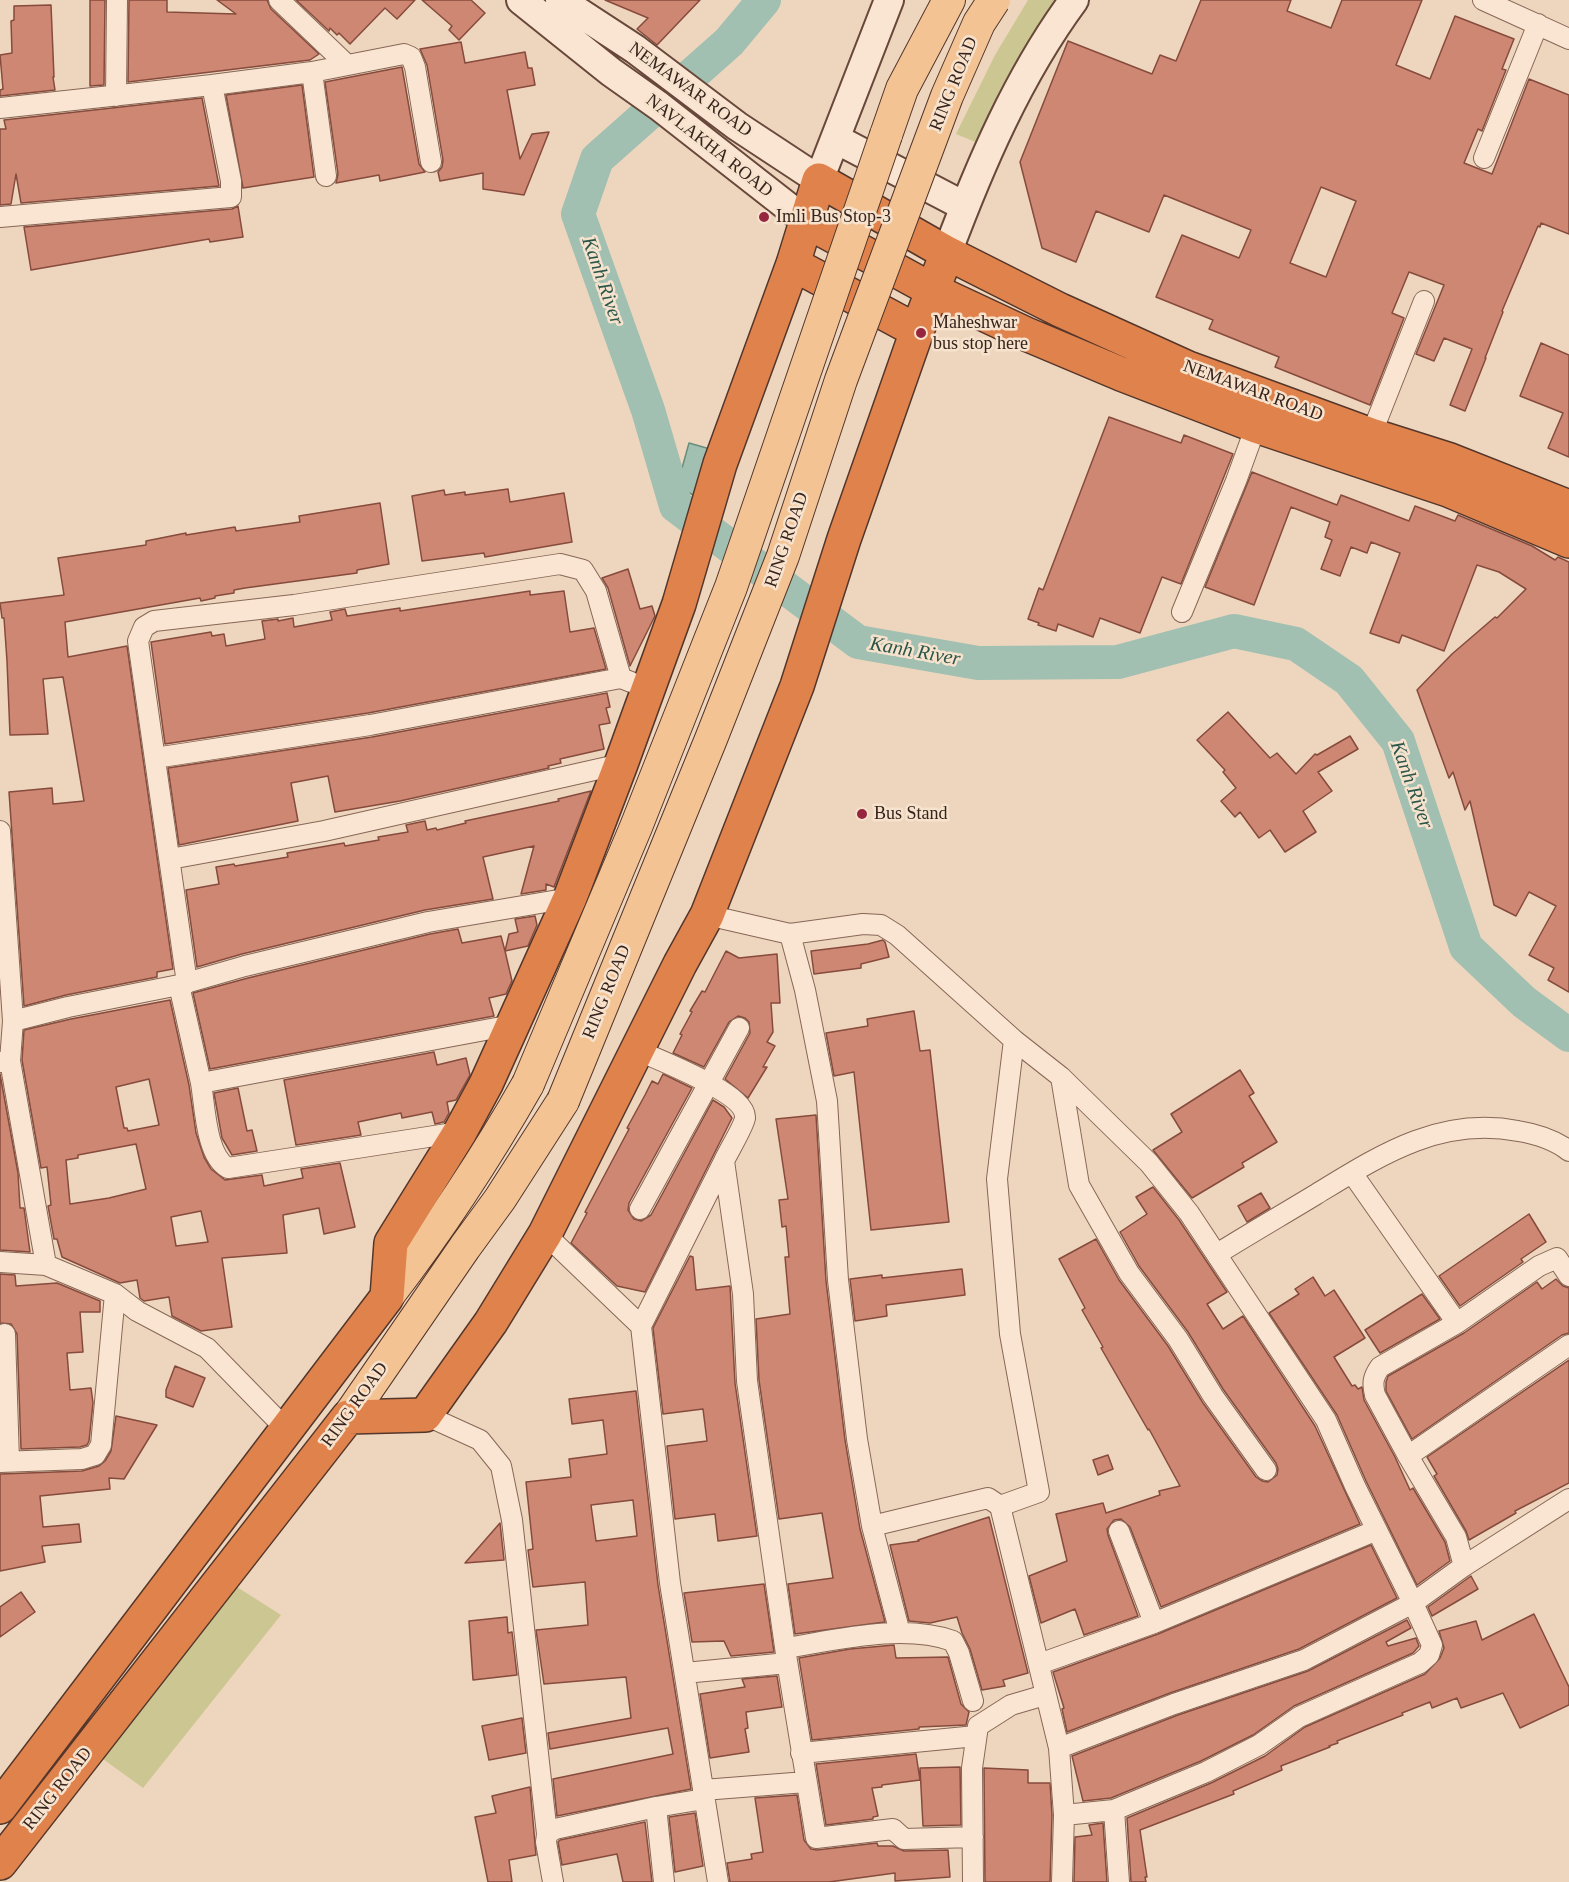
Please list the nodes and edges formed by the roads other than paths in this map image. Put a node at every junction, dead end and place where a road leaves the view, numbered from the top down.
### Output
1 (117, 0) edge
2 (279, 0) edge
3 (521, 0) edge
4 (560, 0) edge
5 (889, 0) edge
6 (949, 0) edge
7 (994, 0) edge
8 (1074, 0) edge
9 (1483, 0) edge
10 (1538, 24) junction
11 (1569, 39) edge
12 (346, 64) junction
13 (312, 72) junction
14 (212, 85) junction
15 (116, 96) junction
16 (0, 108) edge
17 (836, 138) junction
18 (1484, 158) dead end
19 (431, 162) dead end
20 (326, 176) dead end
21 (819, 180) junction
22 (964, 206) junction
23 (0, 217) edge
24 (806, 221) junction
25 (947, 253) junction
26 (793, 264) junction
27 (932, 290) junction
28 (1424, 301) dead end
29 (917, 331) junction
30 (1182, 381) junction
31 (1256, 426) junction
32 (1371, 435) junction
33 (1332, 436) junction
34 (1569, 507) edge
35 (1569, 541) edge
36 (1182, 612) dead end
37 (634, 684) junction
38 (155, 758) junction
39 (621, 764) junction
40 (0, 831) edge
41 (170, 859) junction
42 (570, 898) junction
43 (706, 915) junction
44 (790, 934) junction
45 (183, 984) junction
46 (13, 1021) junction
47 (512, 1025) junction
48 (739, 1028) dead end
49 (1014, 1040) junction
50 (637, 1050) junction
51 (5, 1061) edge
52 (1061, 1077) junction
53 (201, 1083) junction
54 (708, 1083) junction
55 (460, 1132) junction
56 (1569, 1151) edge
57 (724, 1161) junction
58 (1352, 1173) junction
59 (640, 1209) dead end
60 (545, 1234) junction
61 (1216, 1254) junction
62 (1563, 1255) edge
63 (0, 1262) edge
64 (46, 1265) junction
65 (1569, 1276) edge
66 (115, 1294) junction
67 (387, 1297) junction
68 (1457, 1323) junction
69 (641, 1326) junction
70 (5, 1334) dead end
71 (1569, 1345) edge
72 (425, 1415) junction
73 (348, 1417) junction
74 (285, 1429) junction
75 (1408, 1456) junction
76 (5, 1462) edge
77 (1266, 1470) dead end
78 (1569, 1498) edge
79 (1000, 1506) junction
80 (872, 1526) junction
81 (1377, 1530) junction
82 (1119, 1531) dead end
83 (1464, 1566) junction
84 (1413, 1603) junction
85 (1154, 1623) junction
86 (900, 1633) junction
87 (787, 1656) junction
88 (1039, 1664) junction
89 (685, 1673) junction
90 (1045, 1695) junction
91 (973, 1701) dead end
92 (976, 1736) junction
93 (1059, 1748) junction
94 (801, 1753) junction
95 (806, 1782) junction
96 (704, 1795) junction
97 (0, 1807) edge
98 (656, 1807) junction
99 (1114, 1810) junction
100 (1064, 1815) junction
101 (547, 1834) junction
102 (973, 1837) junction
103 (0, 1863) edge
104 (553, 1882) edge
105 (664, 1882) edge
106 (717, 1882) edge
107 (973, 1882) edge
108 (1062, 1882) edge
109 (1119, 1882) edge

1 - 15 street
2 - 12 street
3 - 24 main road, NAVLAKHA ROAD
4 - 21 main road, NEMAWAR ROAD
5 - 17 main road
6 - 67 main road, RING ROAD, bridge
7 - 73 main road, RING ROAD, bridge
8 - 22 main road
9 - 10 street
10 - 11 street
10 - 18 street
12 - 13 street
12 - 19 street
13 - 14 street
13 - 20 street
14 - 15 street
14 - 23 street
15 - 16 street
17 - 21 main road
17 - 22 main road
21 - 24 highway
21 - 25 highway, NEMAWAR ROAD
22 - 25 main road
24 - 26 highway
24 - 27 highway, NEMAWAR ROAD
25 - 27 highway
25 - 30 highway, NEMAWAR ROAD
26 - 29 highway
26 - 37 highway
27 - 29 highway
27 - 30 highway, NEMAWAR ROAD
28 - 32 street
29 - 43 highway
30 - 31 highway, NEMAWAR ROAD
30 - 33 highway, NEMAWAR ROAD
31 - 33 highway, NEMAWAR ROAD
31 - 36 street
32 - 33 highway, NEMAWAR ROAD
32 - 34 highway, NEMAWAR ROAD
33 - 35 highway, NEMAWAR ROAD
37 - 38 street
37 - 38 street
37 - 39 highway
38 - 41 street
39 - 41 street
39 - 42 highway
40 - 46 street
41 - 45 street
42 - 45 street
42 - 47 highway
43 - 44 street
43 - 50 highway
44 - 49 street
44 - 80 street
45 - 46 street
45 - 53 street
46 - 51 street
47 - 53 street
47 - 55 highway
48 - 54 street
49 - 52 street
49 - 79 street
50 - 54 street
50 - 60 highway
51 - 64 street
52 - 61 street
52 - 77 street
53 - 55 street
54 - 57 street
54 - 59 street
55 - 67 highway
56 - 58 street
57 - 69 street
57 - 87 street
58 - 61 street
58 - 68 street
60 - 69 street
60 - 72 highway
61 - 81 street
62 - 65 street
62 - 68 street
63 - 64 street
64 - 66 street
66 - 74 street
66 - 76 street
67 - 74 highway, RING ROAD
68 - 75 street
69 - 89 street
70 - 76 street
71 - 75 street
72 - 73 highway
72 - 101 street
73 - 103 highway, RING ROAD
74 - 97 highway, RING ROAD
75 - 83 street
78 - 83 street
79 - 80 street
79 - 88 street
80 - 86 street
81 - 84 street
81 - 85 street
82 - 85 street
83 - 84 street
84 - 93 street
84 - 99 street
85 - 88 street
86 - 87 street
86 - 91 street
87 - 89 street
87 - 94 street
88 - 90 street
89 - 96 street
90 - 92 street
90 - 93 street
92 - 94 street
92 - 102 street
93 - 100 street
94 - 95 street
95 - 96 street
95 - 102 street
96 - 98 street
96 - 106 street
98 - 101 street
98 - 105 street
99 - 100 street
99 - 109 street
100 - 108 street
101 - 104 street
102 - 107 street

